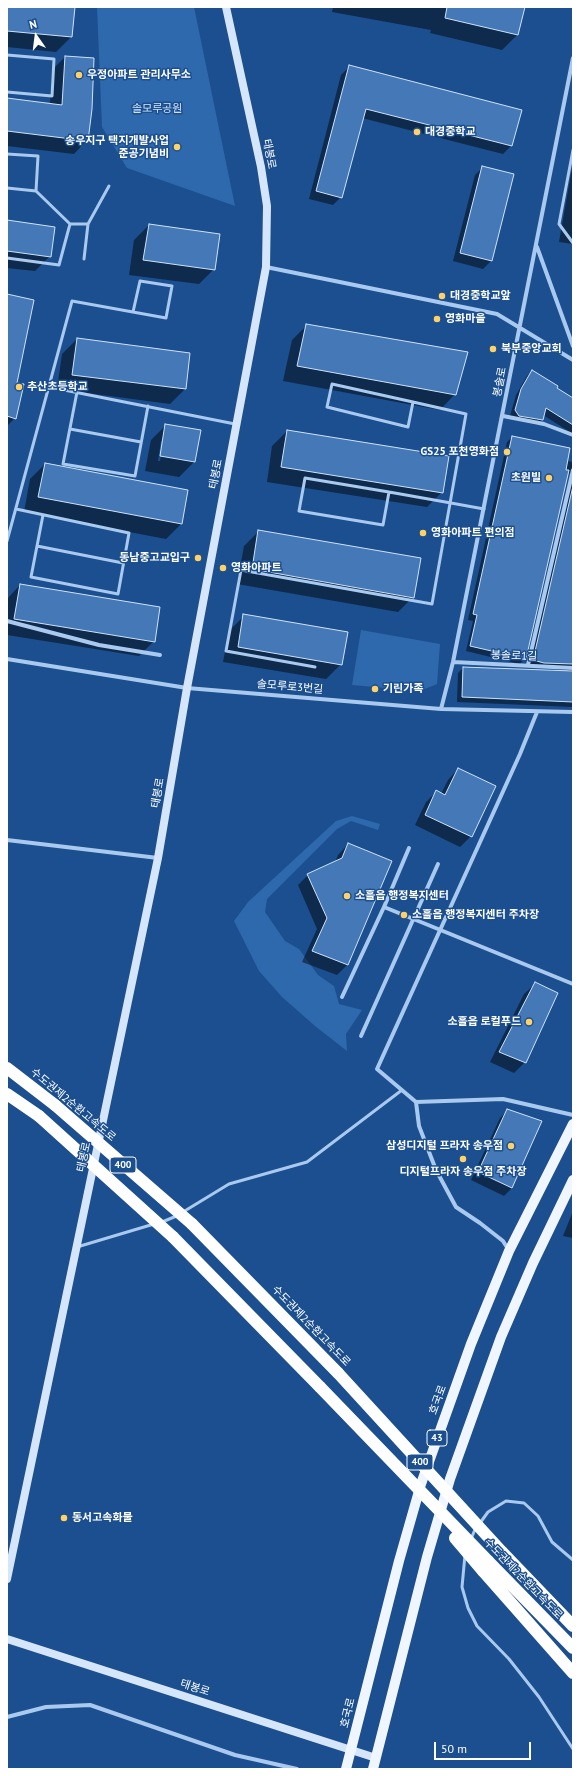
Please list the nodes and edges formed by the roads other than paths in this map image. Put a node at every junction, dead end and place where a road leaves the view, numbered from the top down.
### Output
1 (226, 7) edge
2 (7, 55) edge
3 (573, 58) edge
4 (567, 87) junction
5 (573, 88) edge
6 (7, 92) edge
7 (573, 150) edge
8 (7, 154) edge
9 (109, 186) dead end
10 (7, 188) edge
11 (36, 191) junction
12 (70, 224) junction
13 (88, 224) junction
14 (573, 243) edge
15 (537, 247) junction
16 (7, 258) edge
17 (84, 259) dead end
18 (266, 267) junction
19 (134, 312) junction
20 (519, 327) junction
21 (573, 346) edge
22 (573, 360) edge
23 (49, 387) junction
24 (77, 392) junction
25 (413, 402) junction
26 (148, 406) junction
27 (503, 416) junction
28 (237, 424) junction
29 (70, 429) junction
30 (573, 435) edge
31 (141, 442) junction
32 (573, 470) edge
33 (389, 492) junction
34 (451, 503) junction
35 (16, 509) junction
36 (484, 509) junction
37 (42, 515) junction
38 (7, 542) edge
39 (36, 546) junction
40 (123, 563) junction
41 (7, 621) edge
42 (160, 655) dead end
43 (7, 659) edge
44 (453, 662) junction
45 (528, 665) junction
46 (315, 667) dead end
47 (573, 668) edge
48 (187, 688) junction
49 (441, 709) junction
50 (536, 712) junction
51 (573, 712) edge
52 (7, 840) edge
53 (409, 848) dead end
54 (158, 858) junction
55 (438, 864) dead end
56 (384, 907) junction
57 (414, 920) junction
58 (441, 931) junction
59 (573, 984) edge
60 (342, 997) dead end
61 (360, 1036) dead end
62 (7, 1068) edge
63 (402, 1090) junction
64 (7, 1094) edge
65 (416, 1102) junction
66 (573, 1115) edge
67 (573, 1124) edge
68 (573, 1180) edge
69 (76, 1248) junction
70 (509, 1251) junction
71 (573, 1560) edge
72 (486, 1566) junction
73 (7, 1579) edge
74 (573, 1626) edge
75 (7, 1639) edge
76 (573, 1648) edge
77 (573, 1673) edge
78 (7, 1717) edge
79 (573, 1749) edge
80 (351, 1750) junction
81 (376, 1758) junction
82 (297, 1769) edge
83 (346, 1769) edge
84 (373, 1769) edge

1 - 18 main road, 태봉로
2 - 6 lane
3 - 4 street, 봉솔로
4 - 5 street
4 - 15 street, 봉솔로
7 - 14 lane
8 - 11 lane
9 - 13 lane
10 - 11 lane
11 - 12 lane
12 - 13 lane
12 - 16 lane
13 - 17 lane
15 - 20 street, 봉솔로
15 - 21 street
18 - 20 street
18 - 28 main road, 태봉로
19 - 19 lane
19 - 23 lane
20 - 22 street
20 - 27 street, 봉솔로
23 - 24 lane
23 - 35 lane
24 - 26 lane
24 - 29 lane
25 - 25 lane
25 - 34 lane
26 - 28 lane
26 - 31 lane
27 - 30 street
27 - 36 street, 봉솔로
28 - 48 main road, 태봉로
29 - 31 lane
29 - 31 lane
32 - 45 street
33 - 33 lane
33 - 34 lane
34 - 36 lane
34 - 46 lane
35 - 37 lane
35 - 38 lane
36 - 44 street, 봉솔로
37 - 39 lane
37 - 40 lane
39 - 40 lane
39 - 40 lane
41 - 42 street
43 - 48 street, 솔모루로3번길
44 - 45 street, 봉솔로1길
44 - 49 street, 봉솔로
45 - 47 street, 봉솔로1길
48 - 49 street, 솔모루로3번길
48 - 54 main road, 태봉로
49 - 50 street, 솔모루로3번길
50 - 51 street, 솔모루로3번길
50 - 58 street
52 - 54 street
53 - 56 street
54 - 69 main road, 태봉로
55 - 57 street
56 - 57 street
56 - 60 street
57 - 58 street
57 - 61 street
58 - 59 street
58 - 63 street
62 - 74 highway, 수도권제2순환고속도로 / 400, bridge
63 - 65 street
63 - 69 lane
64 - 72 highway, 수도권제2순환고속도로 / 400, bridge
65 - 66 street
65 - 70 street
67 - 70 main road, 호국로 / 43
68 - 81 main road, 43
69 - 73 main road, 태봉로
70 - 80 main road, 호국로 / 43
71 - 79 lane
72 - 76 highway, 수도권제2순환고속도로 / 400
72 - 77 highway
75 - 80 main road, 태봉로
78 - 82 street
80 - 81 main road, 태봉로
80 - 83 main road, 호국로 / 43
81 - 84 main road, 43

